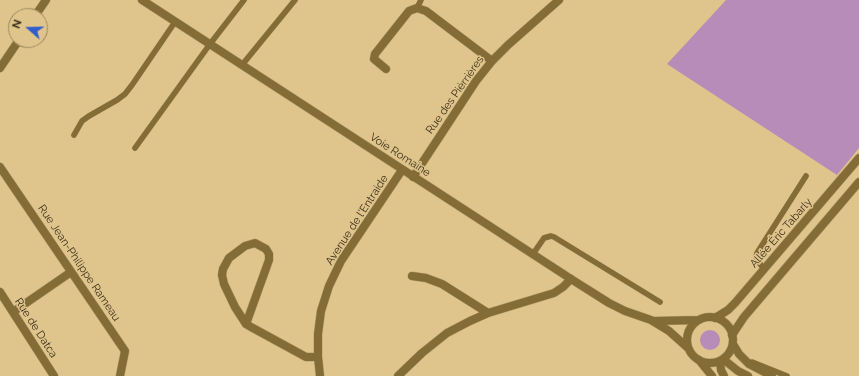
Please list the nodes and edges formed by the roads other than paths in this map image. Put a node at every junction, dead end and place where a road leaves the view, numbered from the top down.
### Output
1 (142, 0) edge
2 (244, 0) edge
3 (295, 0) edge
4 (559, 0) edge
5 (419, 4) edge
6 (175, 22) junction
7 (210, 44) junction
8 (14, 48) edge
9 (492, 61) junction
10 (242, 66) junction
11 (0, 68) edge
12 (386, 69) dead end
13 (74, 135) dead end
14 (135, 148) dead end
15 (859, 158) edge
16 (0, 167) edge
17 (402, 170) junction
18 (806, 176) dead end
19 (413, 177) junction
20 (859, 182) edge
21 (533, 254) junction
22 (764, 269) junction
23 (72, 272) junction
24 (412, 276) dead end
25 (571, 280) junction
26 (0, 292) edge
27 (660, 302) dead end
28 (13, 312) junction
29 (488, 314) junction
30 (715, 318) junction
31 (651, 320) junction
32 (698, 320) junction
33 (246, 324) junction
34 (732, 335) junction
35 (733, 344) junction
36 (688, 348) junction
37 (739, 354) junction
38 (318, 357) junction
39 (699, 360) junction
40 (722, 360) junction
41 (54, 376) edge
42 (120, 376) edge
43 (320, 376) edge
44 (398, 376) edge
45 (712, 376) edge
46 (724, 376) edge
47 (748, 376) edge
48 (772, 376) edge
49 (787, 376) edge

1 - 6 street, Voie Romaine
2 - 7 lane
3 - 10 lane
4 - 9 street, Rue des Piérrières
5 - 9 street
5 - 12 street
6 - 7 street, Voie Romaine
6 - 13 lane
7 - 10 street, Voie Romaine
7 - 14 lane
8 - 11 street
9 - 19 street, Rue des Piérrières
10 - 17 street, Voie Romaine
15 - 22 street, Allée Éric Tabarly
16 - 23 street, Rue Jean-Philippe Rameau
17 - 19 street, Voie Romaine
17 - 38 street, Avenue de l'Entraide
18 - 22 lane
19 - 21 street, Voie Romaine
20 - 34 street
21 - 25 street, Voie Romaine
21 - 27 lane
22 - 30 street, Allée Éric Tabarly
23 - 28 street
23 - 42 street, Rue Jean-Philippe Rameau
24 - 29 street
25 - 29 street
25 - 31 street, Voie Romaine
26 - 28 street, Rue de Datca
28 - 41 street, Rue de Datca
29 - 44 street
30 - 32 street, Voie Romaine
30 - 34 street
31 - 32 street, Voie Romaine
31 - 36 street, Voie Romaine
32 - 36 street
33 - 33 street
33 - 38 street
34 - 35 street
35 - 37 street
35 - 40 street
36 - 39 street, Voie Romaine
37 - 48 street
37 - 49 lane
38 - 43 street, Avenue de l'Entraide
39 - 40 street
39 - 45 street, Voie Romaine
40 - 46 street
40 - 47 street

